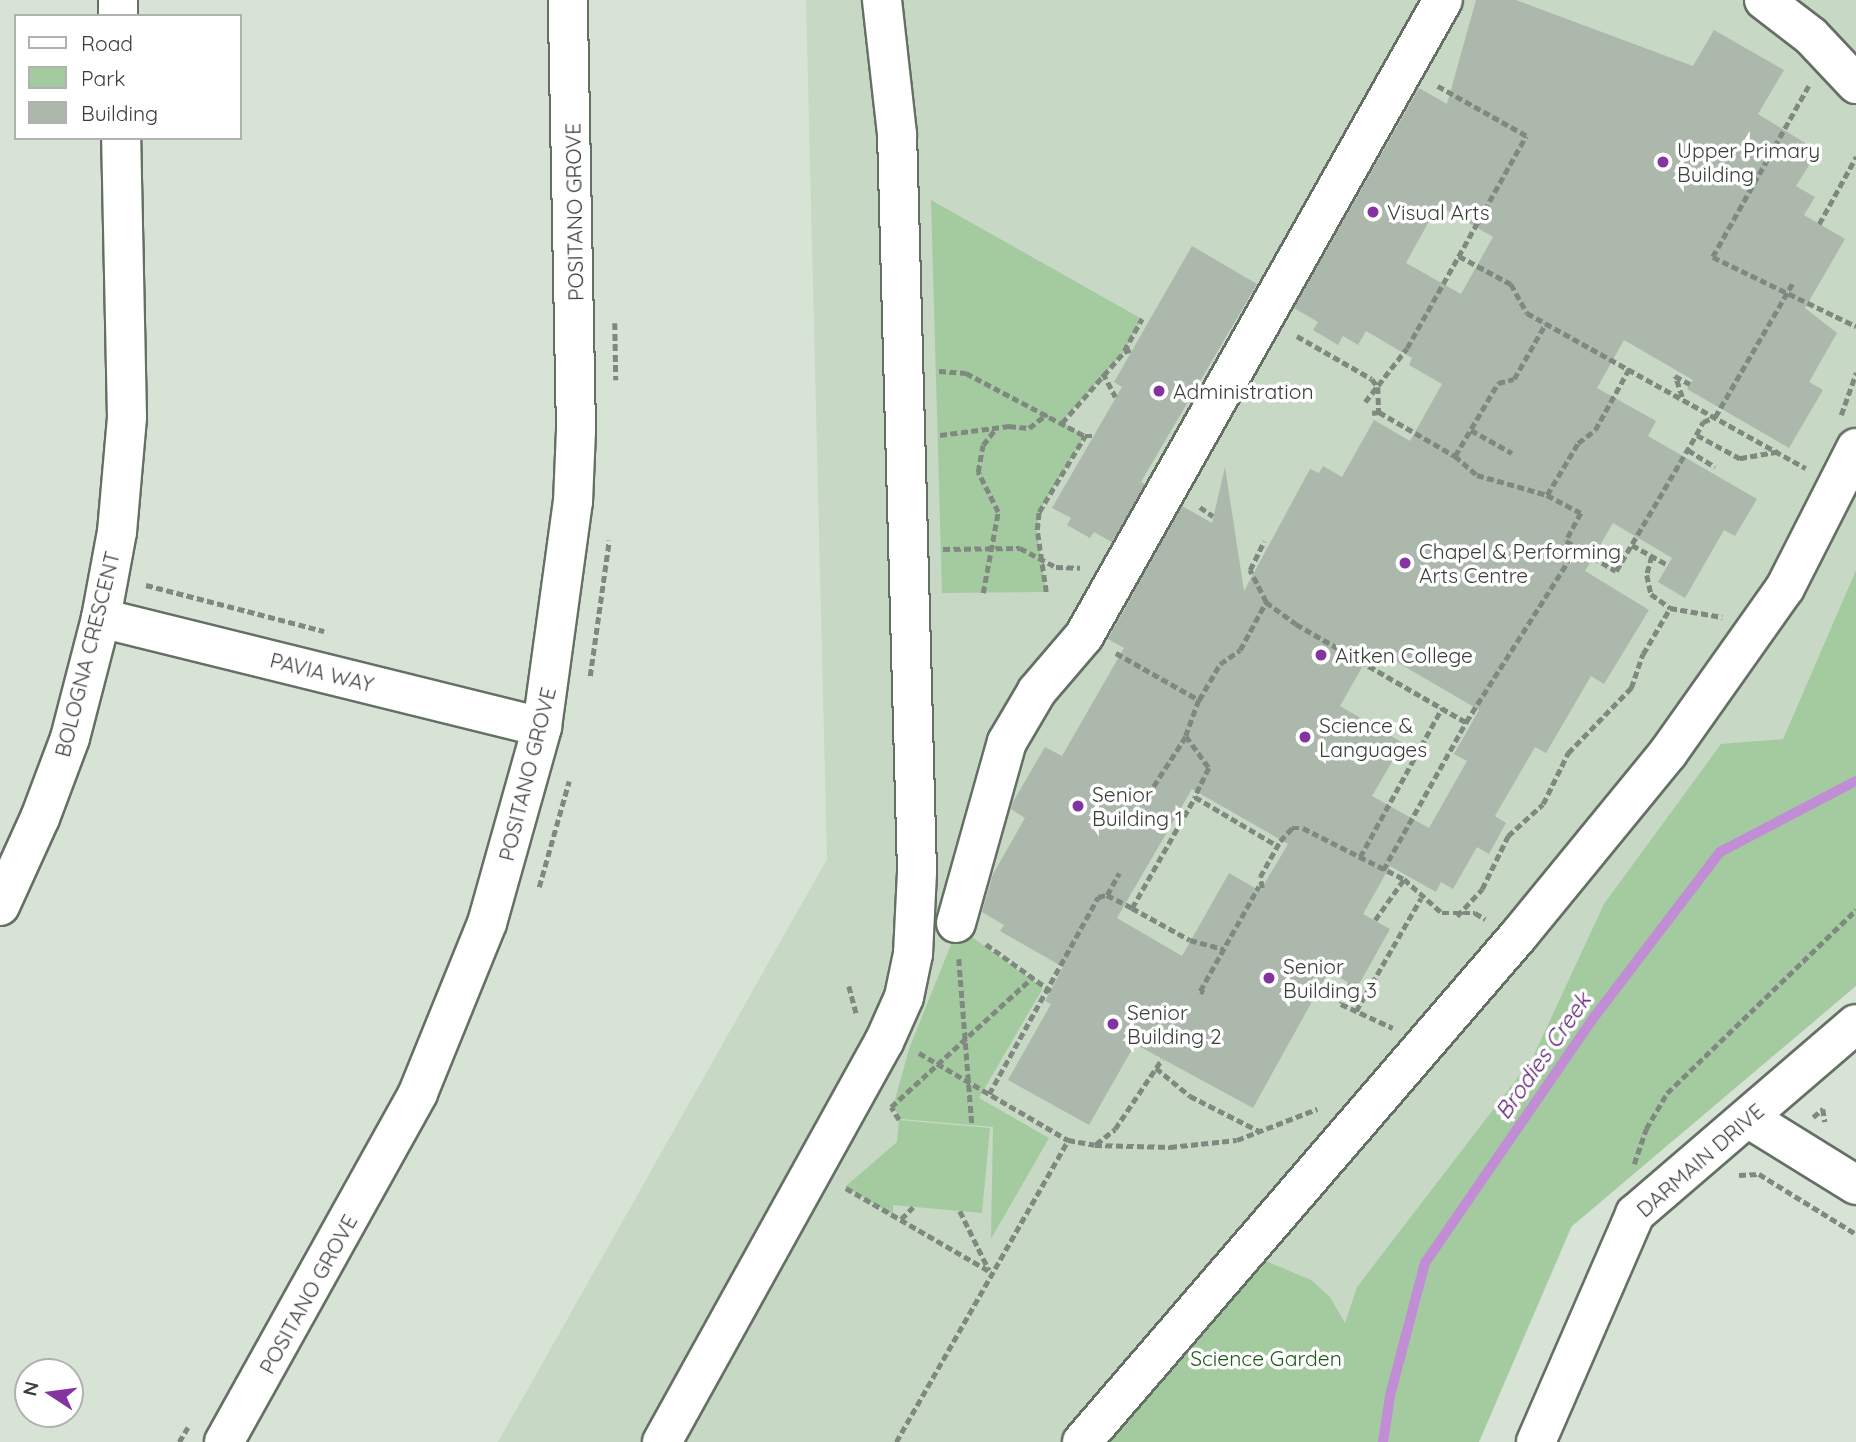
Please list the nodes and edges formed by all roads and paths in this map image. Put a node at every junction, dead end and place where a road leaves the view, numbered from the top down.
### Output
1 (568, 0) edge
2 (882, 0) edge
3 (906, 0) edge
4 (1443, 0) edge
5 (1765, 0) edge
6 (1405, 68) junction
7 (891, 74) junction
8 (1811, 83) dead end
9 (1856, 84) edge
10 (121, 140) edge
11 (1856, 158) edge
12 (1819, 224) dead end
13 (1459, 256) junction
14 (1792, 284) dead end
15 (1788, 291) junction
16 (1265, 317) junction
17 (1142, 320) dead end
18 (1546, 323) junction
19 (1856, 326) edge
20 (1133, 349) dead end
21 (1124, 352) junction
22 (1629, 369) junction
23 (931, 371) dead end
24 (1103, 373) junction
25 (1690, 384) dead end
26 (1378, 387) junction
27 (1116, 397) dead end
28 (1682, 398) junction
29 (1364, 402) dead end
30 (1699, 408) junction
31 (1379, 412) junction
32 (1372, 413) dead end
33 (1047, 414) junction
34 (1715, 417) junction
35 (1703, 422) junction
36 (1062, 423) junction
37 (1471, 430) junction
38 (994, 431) junction
39 (932, 435) dead end
40 (1696, 435) junction
41 (1085, 436) junction
42 (1094, 436) dead end
43 (1856, 448) edge
44 (1688, 450) junction
45 (1778, 452) junction
46 (1512, 453) dead end
47 (1455, 456) junction
48 (1715, 467) dead end
49 (1814, 472) dead end
50 (1547, 495) junction
51 (1264, 541) dead end
52 (1632, 545) junction
53 (1577, 547) junction
54 (990, 548) junction
55 (938, 549) dead end
56 (1652, 556) junction
57 (1042, 561) junction
58 (1668, 565) dead end
59 (1122, 569) junction
60 (1046, 592) dead end
61 (983, 593) dead end
62 (1266, 602) junction
63 (1670, 608) junction
64 (101, 618) junction
65 (1729, 620) dead end
66 (1084, 635) junction
67 (1199, 700) junction
68 (1442, 708) junction
69 (1466, 722) junction
70 (542, 727) junction
71 (1186, 736) junction
72 (1195, 797) junction
73 (1142, 804) dead end
74 (1278, 846) junction
75 (1360, 857) junction
76 (1383, 870) junction
77 (1119, 873) dead end
78 (1404, 878) junction
79 (1107, 895) junction
80 (1421, 898) junction
81 (0, 906) edge
82 (1132, 908) junction
83 (1856, 910) edge
84 (1457, 916) junction
85 (1375, 920) dead end
86 (956, 923) junction
87 (1495, 924) dead end
88 (1224, 949) junction
89 (1033, 977) junction
90 (1351, 984) dead end
91 (849, 986) dead end
92 (1049, 989) junction
93 (1204, 993) dead end
94 (1356, 1011) junction
95 (858, 1021) dead end
96 (1856, 1024) edge
97 (1402, 1033) dead end
98 (965, 1040) junction
99 (908, 1046) dead end
100 (1162, 1059) dead end
101 (938, 1065) junction
102 (1156, 1068) junction
103 (968, 1082) junction
104 (989, 1094) junction
105 (1321, 1107) dead end
106 (1748, 1118) junction
107 (899, 1121) dead end
108 (972, 1126) dead end
109 (1259, 1131) junction
110 (1068, 1140) junction
111 (1095, 1145) junction
112 (1732, 1176) dead end
113 (1856, 1185) edge
114 (845, 1187) dead end
115 (913, 1207) dead end
116 (960, 1211) dead end
117 (1634, 1214) junction
118 (901, 1219) junction
119 (1856, 1234) edge
120 (989, 1271) junction
121 (192, 1420) dead end
122 (179, 1442) edge
123 (224, 1442) edge
124 (662, 1442) edge
125 (895, 1442) edge
126 (1082, 1442) edge
127 (1536, 1442) edge

1 - 70 street, POSITANO GROVE
2 - 7 street
3 - 7 street
4 - 6 street
5 - 9 street
6 - 13 path
6 - 16 street
7 - 124 street
8 - 15 path
10 - 64 street, BOLOGNA CRESCENT
11 - 12 path
13 - 18 path
13 - 26 path
14 - 15 path
15 - 19 path
15 - 34 path
16 - 26 path
16 - 59 street
17 - 21 path
18 - 22 path
18 - 37 path
20 - 21 path
21 - 24 path
22 - 28 path
22 - 50 path
23 - 33 path
24 - 27 path
24 - 36 path
25 - 28 path
26 - 29 path
26 - 31 path
28 - 30 path
30 - 34 path
30 - 35 path
31 - 32 path
31 - 47 path
33 - 36 path
33 - 38 path
34 - 35 path
34 - 45 path
35 - 40 path
36 - 41 path
37 - 46 path
37 - 47 path
38 - 39 path
38 - 54 path
40 - 44 path
40 - 45 path
41 - 42 path
41 - 57 path
43 - 126 street
44 - 48 path
44 - 52 path
45 - 49 path
47 - 50 path
50 - 53 path
51 - 62 path
52 - 53 path
52 - 56 path
53 - 69 path
54 - 55 path
54 - 57 path
54 - 61 path
56 - 58 path
56 - 63 path
57 - 59 path
57 - 60 path
59 - 66 street
62 - 67 path
62 - 68 path
63 - 65 path
63 - 84 path
64 - 70 street, PAVIA WAY
64 - 81 street, BOLOGNA CRESCENT
66 - 67 path
66 - 86 street
67 - 71 path
68 - 69 path
68 - 75 path
69 - 76 path
70 - 123 street, POSITANO GROVE
71 - 72 path
71 - 73 path
72 - 74 path
72 - 82 path
74 - 75 path
74 - 88 path
75 - 76 path
76 - 78 path
77 - 79 path
78 - 80 path
78 - 85 path
79 - 82 path
79 - 92 path
80 - 84 path
80 - 94 path
82 - 88 path
83 - 117 path
84 - 87 path
86 - 89 path
86 - 98 path
88 - 93 path
89 - 92 path
89 - 98 path
90 - 94 path
91 - 95 path
92 - 104 path
94 - 97 path
96 - 106 street, DARMAIN DRIVE
98 - 101 path
98 - 103 path
99 - 101 path
100 - 102 path
101 - 103 path
101 - 107 path
102 - 109 path
102 - 111 path
103 - 104 path
103 - 108 path
104 - 110 path
105 - 109 path
106 - 113 street
106 - 117 street, DARMAIN DRIVE
109 - 111 path
110 - 111 path
110 - 120 path
112 - 119 path
114 - 118 path
115 - 118 path
116 - 120 path
117 - 127 street, DARMAIN DRIVE
118 - 120 path
120 - 125 path
121 - 122 path

